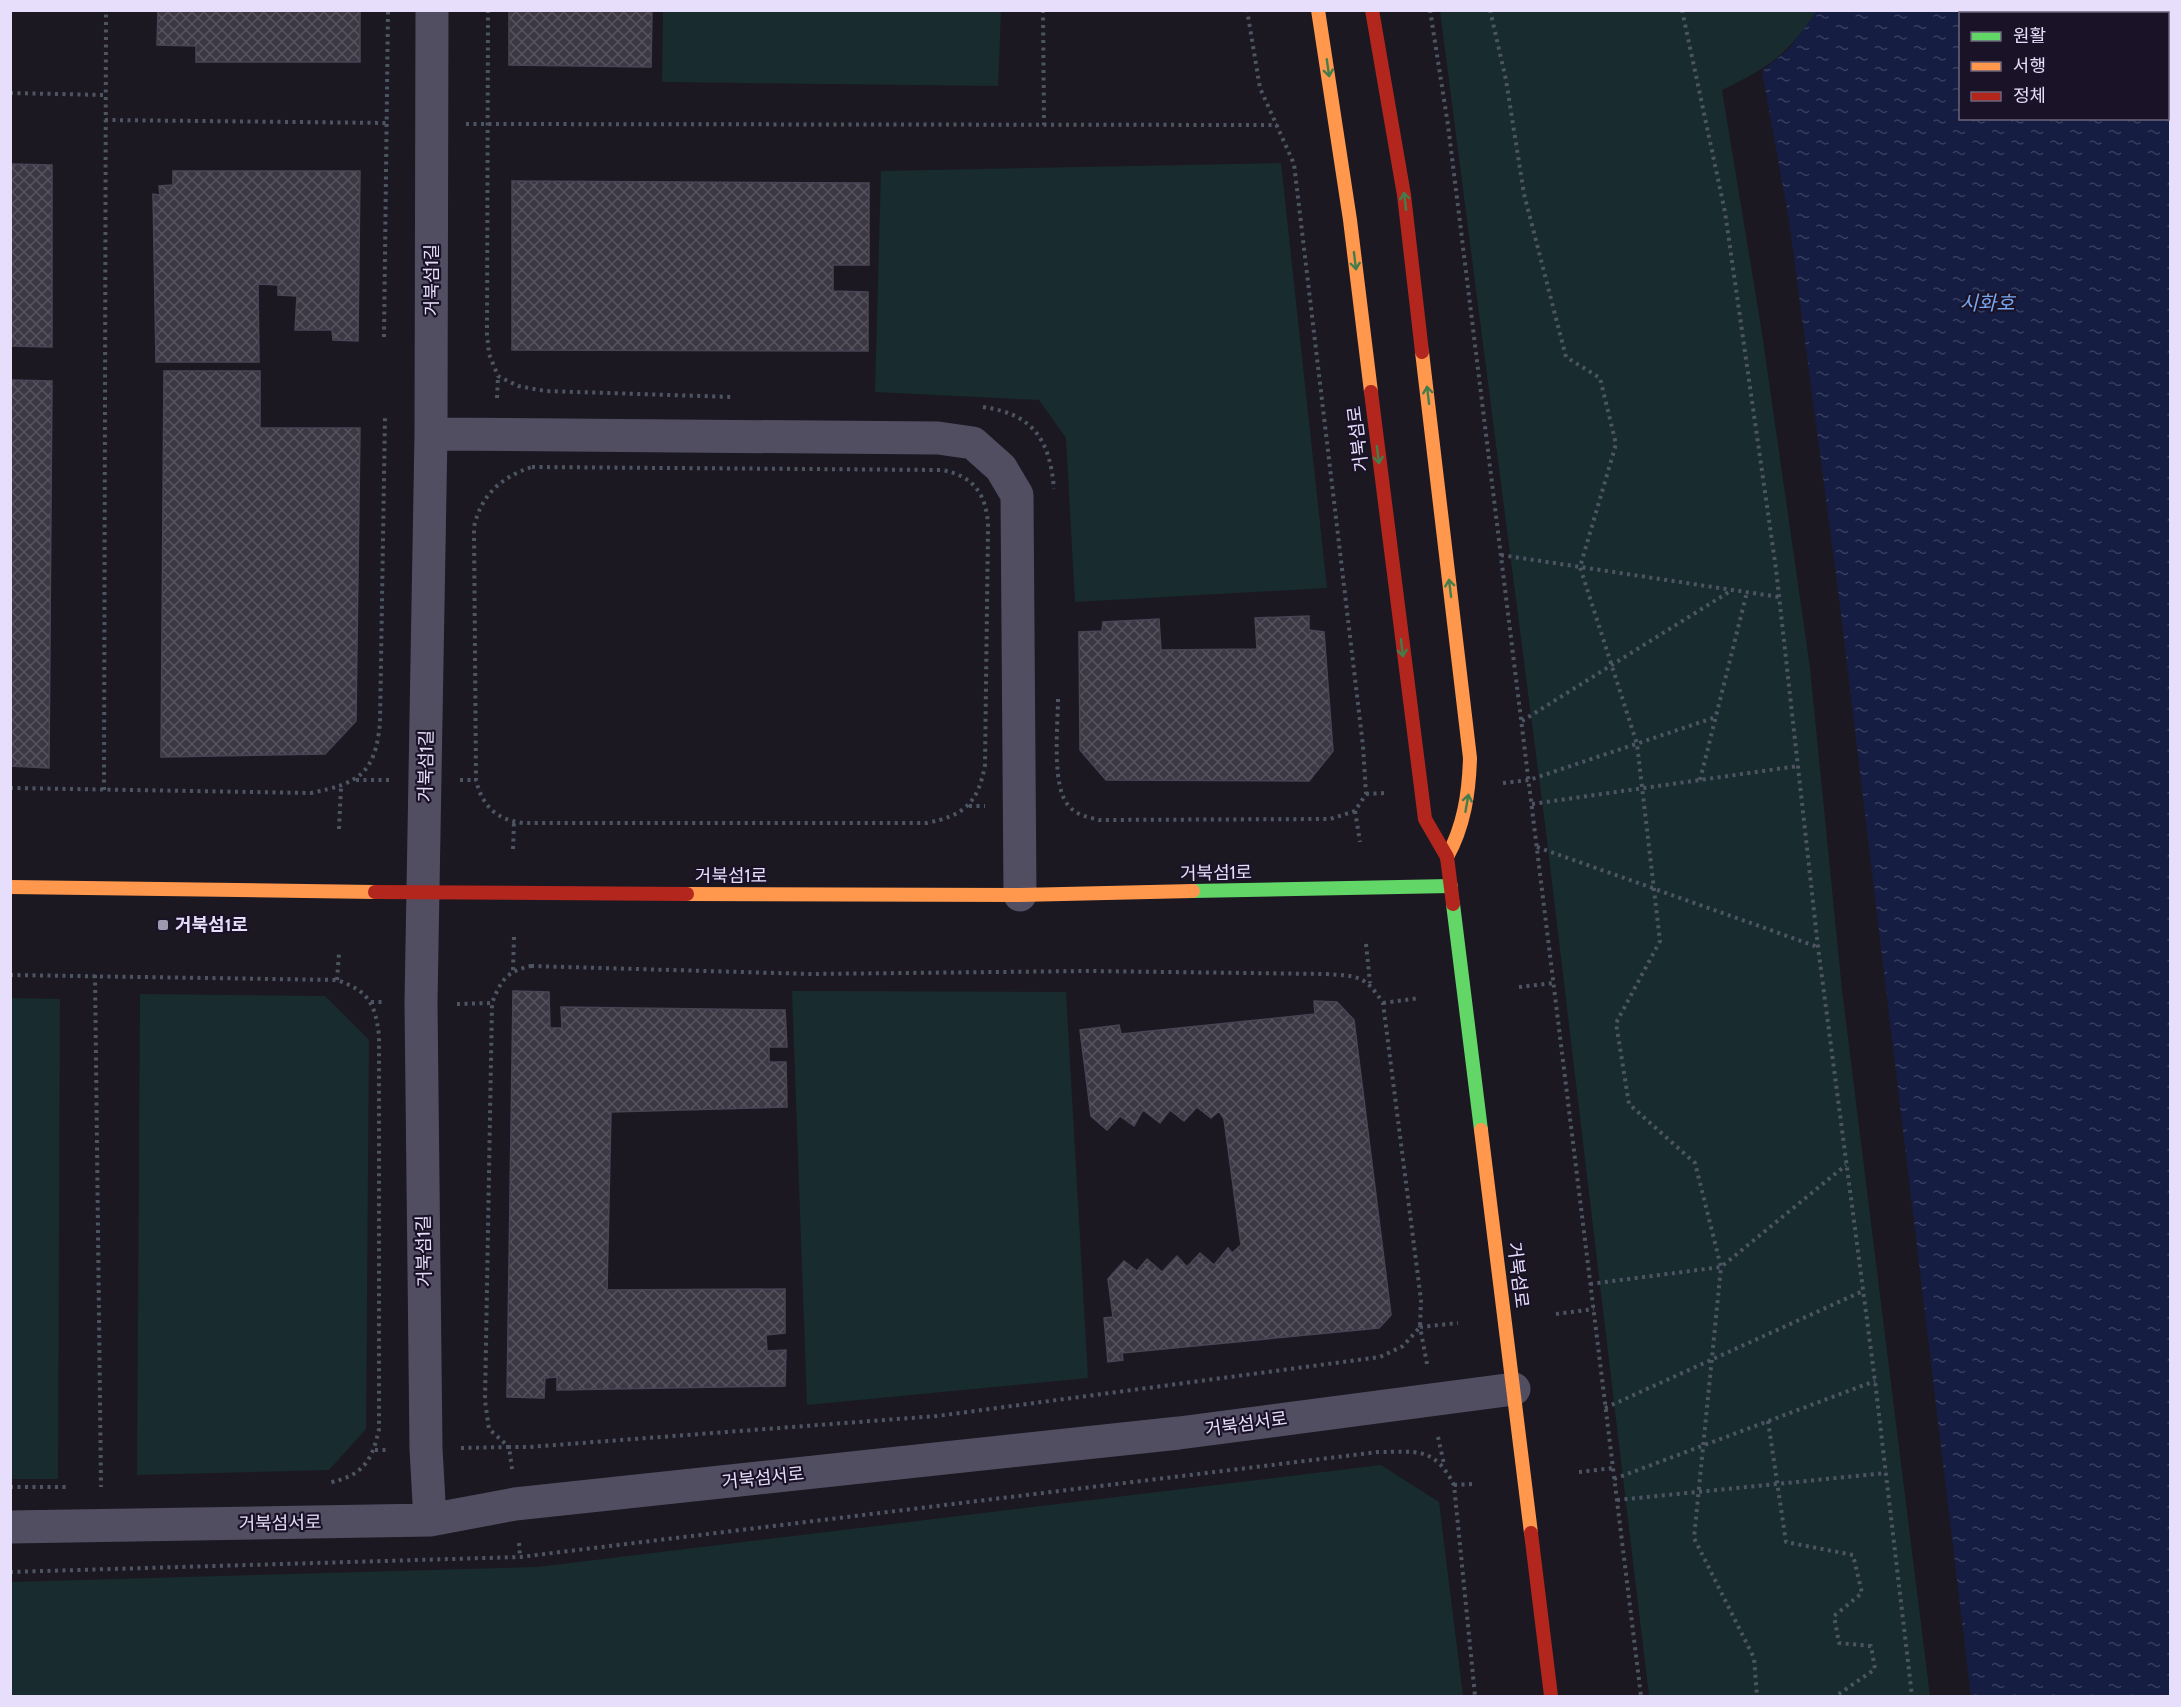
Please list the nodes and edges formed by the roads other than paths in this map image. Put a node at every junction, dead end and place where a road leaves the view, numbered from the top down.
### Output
1 (432, 10) edge
2 (1318, 10) edge
3 (1372, 10) edge
4 (432, 434) junction
5 (1447, 857) junction
6 (1451, 886) junction
7 (10, 887) edge
8 (424, 893) junction
9 (1020, 895) junction
10 (1514, 1389) junction
11 (430, 1520) junction
12 (10, 1527) edge
13 (1551, 1696) edge

1 - 4 street, 거북섬1길
2 -> 5 street, 거북섬로
5 -> 3 street
4 - 8 street, 거북섬1길
4 - 9 street
5 - 6 street, 거북섬로
6 - 9 street, 거북섬1로
6 - 10 street, 거북섬로
7 - 8 street, 거북섬1로
8 - 9 street, 거북섬1로
8 - 11 street, 거북섬1길
10 - 11 street, 거북섬서로
10 - 13 street, 거북섬로
11 - 12 street, 거북섬서로

